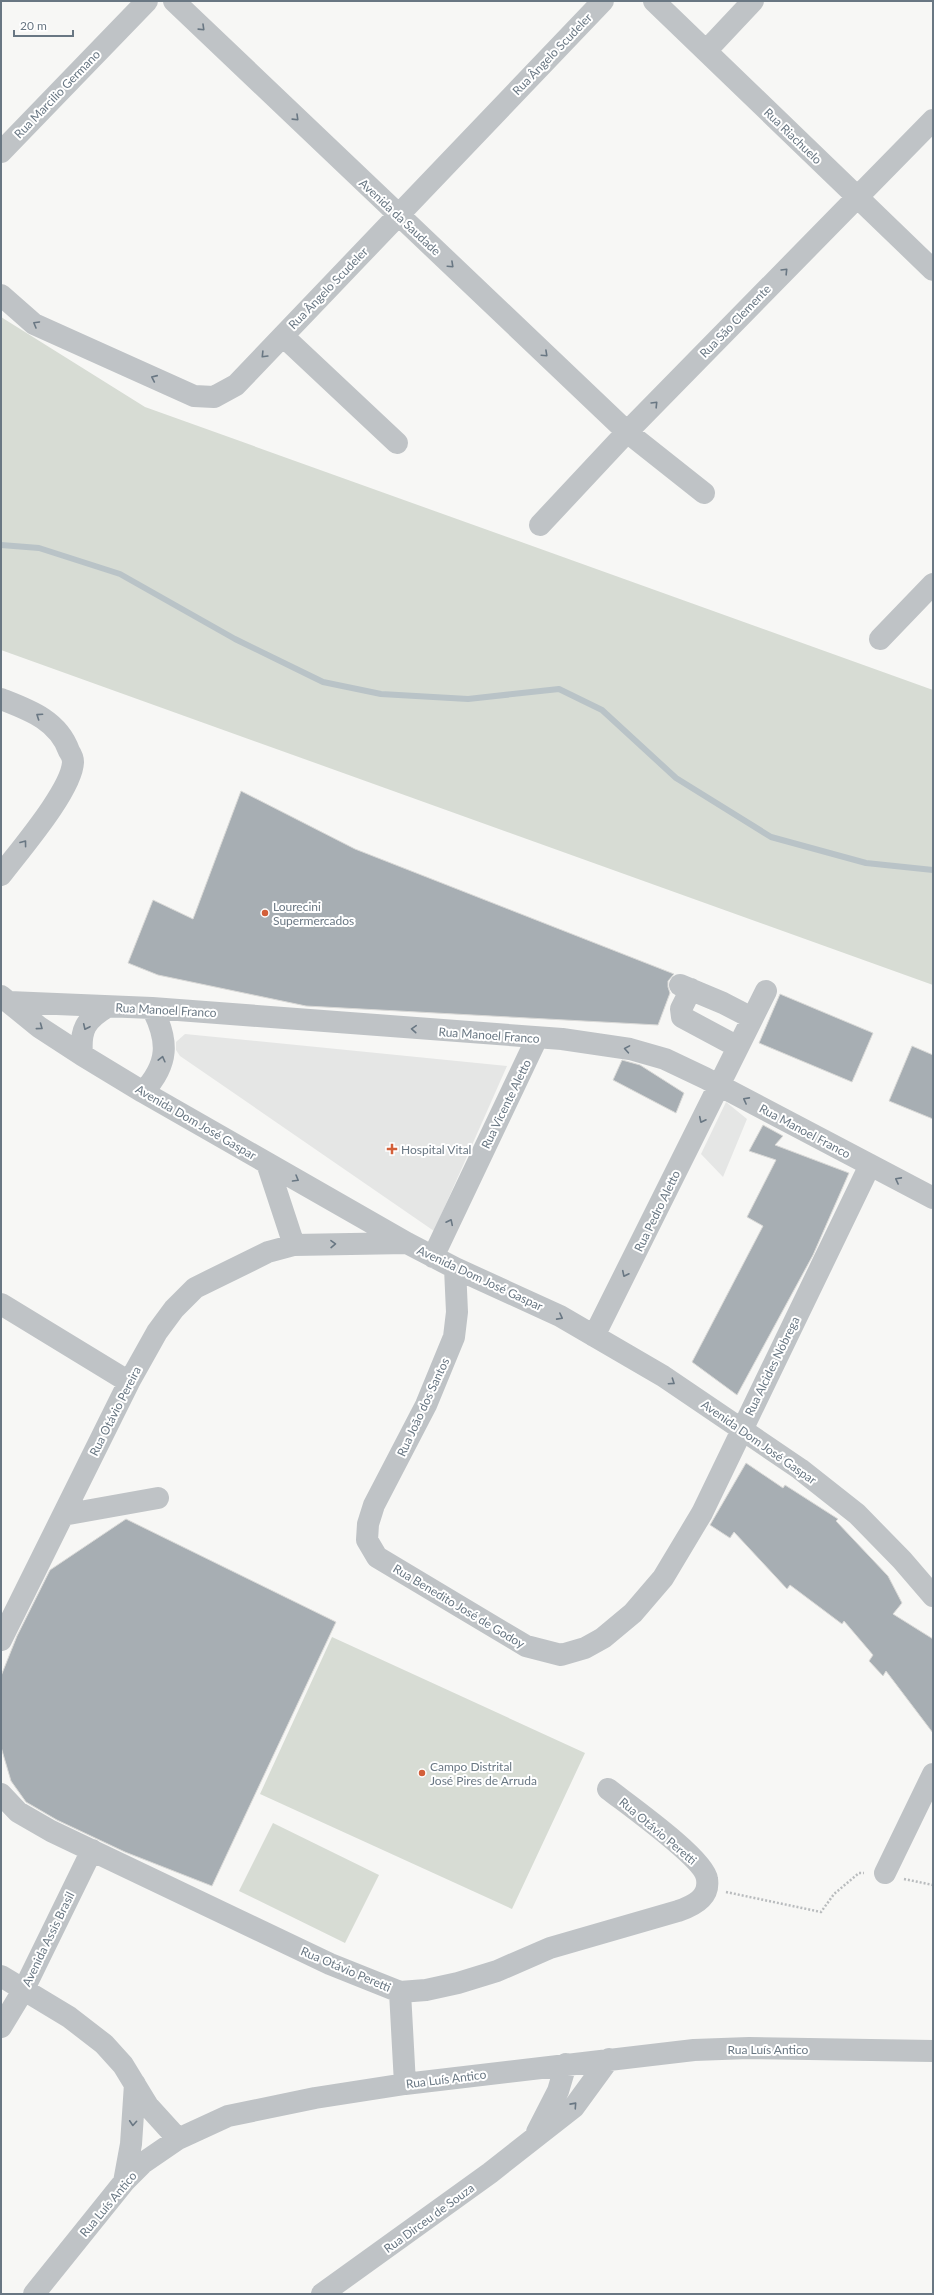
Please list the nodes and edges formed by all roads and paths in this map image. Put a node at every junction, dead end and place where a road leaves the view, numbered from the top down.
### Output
1 (147, 1) edge
2 (174, 1) edge
3 (603, 1) edge
4 (654, 1) edge
5 (753, 1) edge
6 (706, 51) junction
7 (933, 120) edge
8 (1, 152) edge
9 (857, 197) junction
10 (398, 215) junction
11 (933, 270) edge
12 (1, 295) edge
13 (283, 336) junction
14 (627, 432) junction
15 (397, 444) dead end
16 (704, 493) dead end
17 (540, 525) dead end
18 (933, 584) edge
19 (880, 639) dead end
20 (1, 699) edge
21 (1, 875) edge
22 (766, 991) dead end
23 (5, 999) edge
24 (107, 1007) junction
25 (152, 1008) junction
26 (752, 1018) junction
27 (537, 1038) junction
28 (738, 1047) junction
29 (82, 1055) junction
30 (719, 1085) junction
31 (143, 1092) junction
32 (267, 1163) junction
33 (870, 1165) junction
34 (933, 1198) edge
35 (406, 1243) junction
36 (294, 1245) junction
37 (433, 1257) junction
38 (455, 1268) junction
39 (1, 1304) edge
40 (594, 1336) junction
41 (130, 1382) junction
42 (741, 1429) junction
43 (158, 1498) dead end
44 (63, 1515) junction
45 (367, 1540) joint
46 (933, 1596) edge
47 (2, 1632) edge
48 (585, 1648) joint
49 (933, 1774) edge
50 (608, 1789) dead end
51 (1, 1794) edge
52 (92, 1850) junction
53 (885, 1873) junction
54 (933, 1885) edge
55 (708, 1889) junction
56 (1, 1976) edge
57 (24, 1989) junction
58 (400, 1992) junction
59 (1, 2027) edge
60 (933, 2051) edge
61 (609, 2059) junction
62 (566, 2064) junction
63 (134, 2084) junction
64 (405, 2084) junction
65 (533, 2138) junction
66 (178, 2139) junction
67 (124, 2182) junction
68 (34, 2294) edge
69 (322, 2294) edge

1 - 8 street, Rua Marcilio Germano
2 -> 10 street, Avenida da Saudade
3 - 10 street, Rua Ângelo Scudeler
4 - 6 street, Rua Riachuelo
5 - 6 street
6 - 9 street, Rua Riachuelo
7 - 9 street, Rua São Clemente
9 - 11 street, Rua Riachuelo
14 -> 9 street, Rua São Clemente
10 - 13 street, Rua Ângelo Scudeler
10 -> 14 street, Avenida da Saudade
13 -> 12 street, Rua Ângelo Scudeler
13 - 15 street
14 - 16 street, Avenida da Saudade
14 - 17 street, Rua São Clemente
18 - 19 street
21 -> 20 street
22 - 26 street, Rua Pedro Aletto
23 - 24 street, Rua Manoel Franco
23 -> 29 street, Avenida Dom José Gaspar
24 - 25 street, Rua Manoel Franco
24 -> 29 street
27 -> 25 street, Rua Manoel Franco
31 -> 25 street
26 - 28 street, Rua Pedro Aletto
26 - 28 street
30 -> 27 street, Rua Manoel Franco
37 -> 27 street, Rua Vicente Aletto
28 - 30 street, Rua Pedro Aletto
29 - 31 street, Avenida Dom José Gaspar
33 -> 30 street, Rua Manoel Franco
30 -> 40 street, Rua Pedro Aletto
31 - 32 street, Avenida Dom José Gaspar
32 -> 35 street, Avenida Dom José Gaspar
32 - 36 street
34 -> 33 street, Rua Manoel Franco
33 - 42 street, Rua Alcides Nóbrega
36 -> 35 street, Rua Otávio Pereira
35 - 37 street, Avenida Dom José Gaspar
36 - 41 street, Rua Otávio Pereira
37 - 38 street, Avenida Dom José Gaspar
38 -> 40 street, Avenida Dom José Gaspar
38 - 45 street, Rua João dos Santos
39 - 41 street
40 -> 42 street, Avenida Dom José Gaspar
41 - 44 street, Rua Otávio Pereira
42 - 46 street, Avenida Dom José Gaspar
42 - 48 street, Rua Alcides Nóbrega
43 - 44 street
44 - 47 street, Rua Otávio Pereira
45 - 48 street, Rua Benedito José de Godoy
49 - 53 street
50 - 55 street, Rua Otávio Peretti
51 - 52 street, Rua Otávio Peretti
52 - 57 street, Avenida Assis Brasil
52 - 58 street, Rua Otávio Peretti
53 - 54 path
53 - 55 path
55 - 58 street, Rua Otávio Peretti
56 - 57 street
57 - 59 street, Avenida Assis Brasil
57 - 63 street
58 - 64 street
60 - 61 street, Rua Luís Antico
61 - 62 street, Rua Luís Antico
65 -> 61 street, Rua Dirceu de Souza
62 - 64 street, Rua Luís Antico
62 - 65 street, Rua Dirceu de Souza
63 - 66 street
63 -> 67 street
64 - 66 street, Rua Luís Antico
65 - 69 street, Rua Dirceu de Souza
66 - 67 street, Rua Luís Antico
67 - 68 street, Rua Luís Antico

